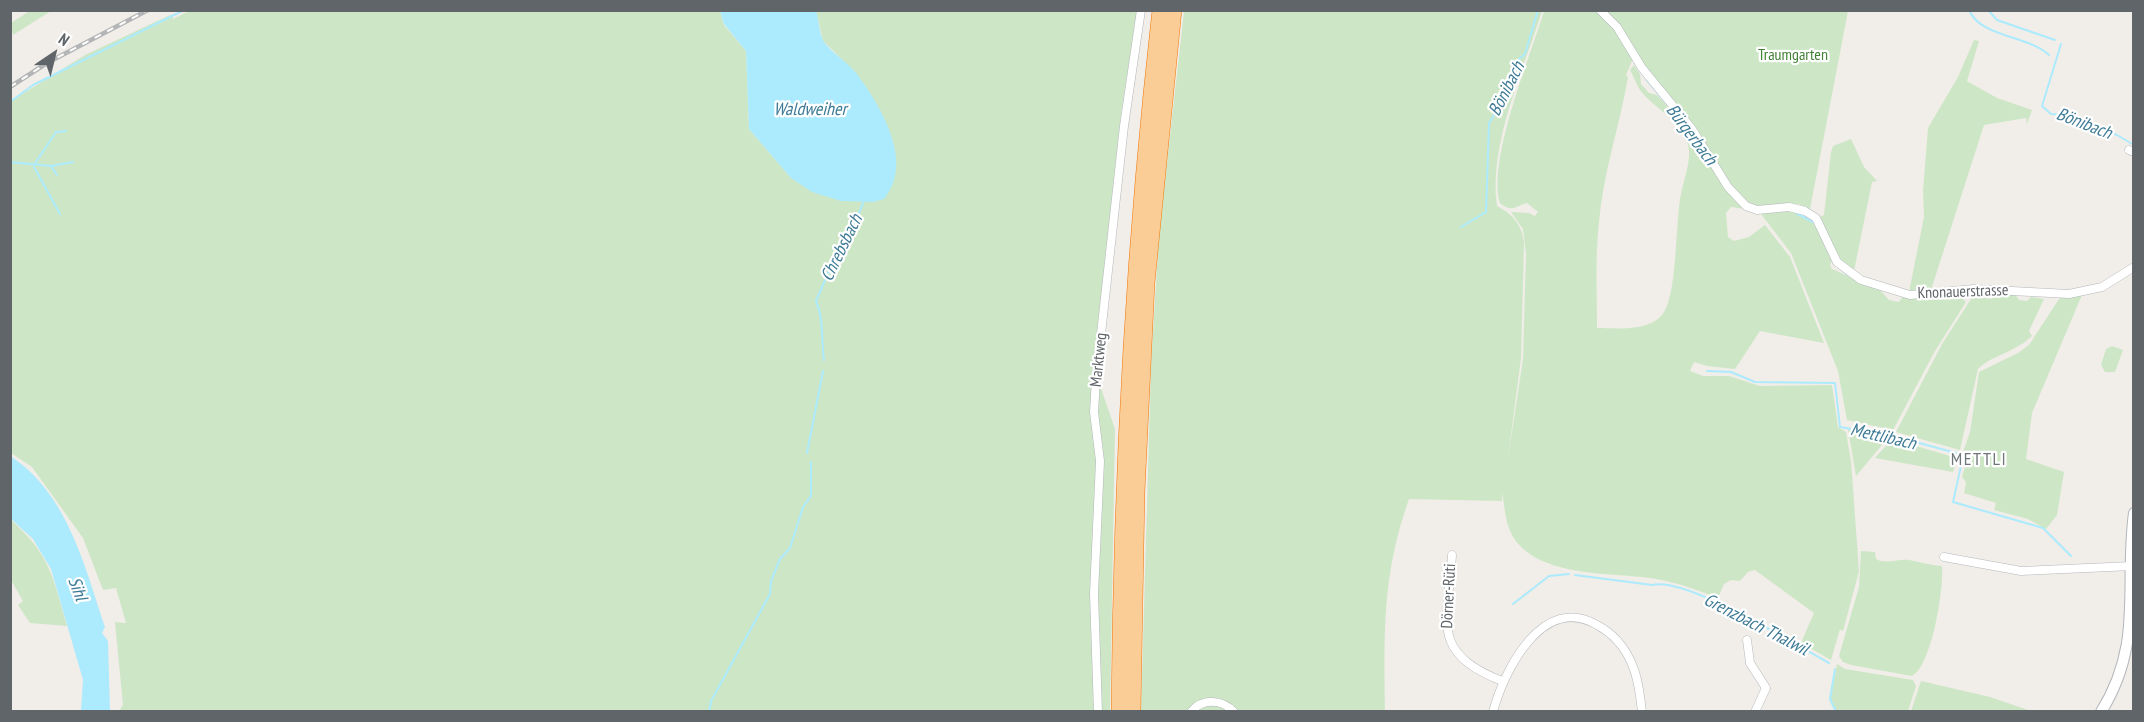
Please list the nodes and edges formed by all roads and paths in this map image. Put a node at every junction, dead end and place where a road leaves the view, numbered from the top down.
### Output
1 (1141, 10) edge
2 (1160, 10) edge
3 (1174, 10) edge
4 (1600, 10) edge
5 (2133, 267) edge
6 (2133, 513) edge
7 (1452, 555) dead end
8 (1944, 557) dead end
9 (2132, 566) junction
10 (1747, 640) dead end
11 (1502, 681) junction
12 (1098, 711) edge
13 (1119, 711) edge
14 (1133, 711) edge
15 (1191, 711) edge
16 (1234, 711) edge
17 (1492, 711) edge
18 (1642, 711) edge
19 (1755, 711) edge
20 (2102, 711) edge

1 - 12 street, Marktweg
2 - 13 highway
3 - 14 highway
4 - 5 street, Knonauerstrasse
6 - 9 main road
7 - 11 street, Dörner-Rüti
8 - 9 street
9 - 20 main road
10 - 19 street
11 - 17 street
11 - 18 street
15 - 16 street

